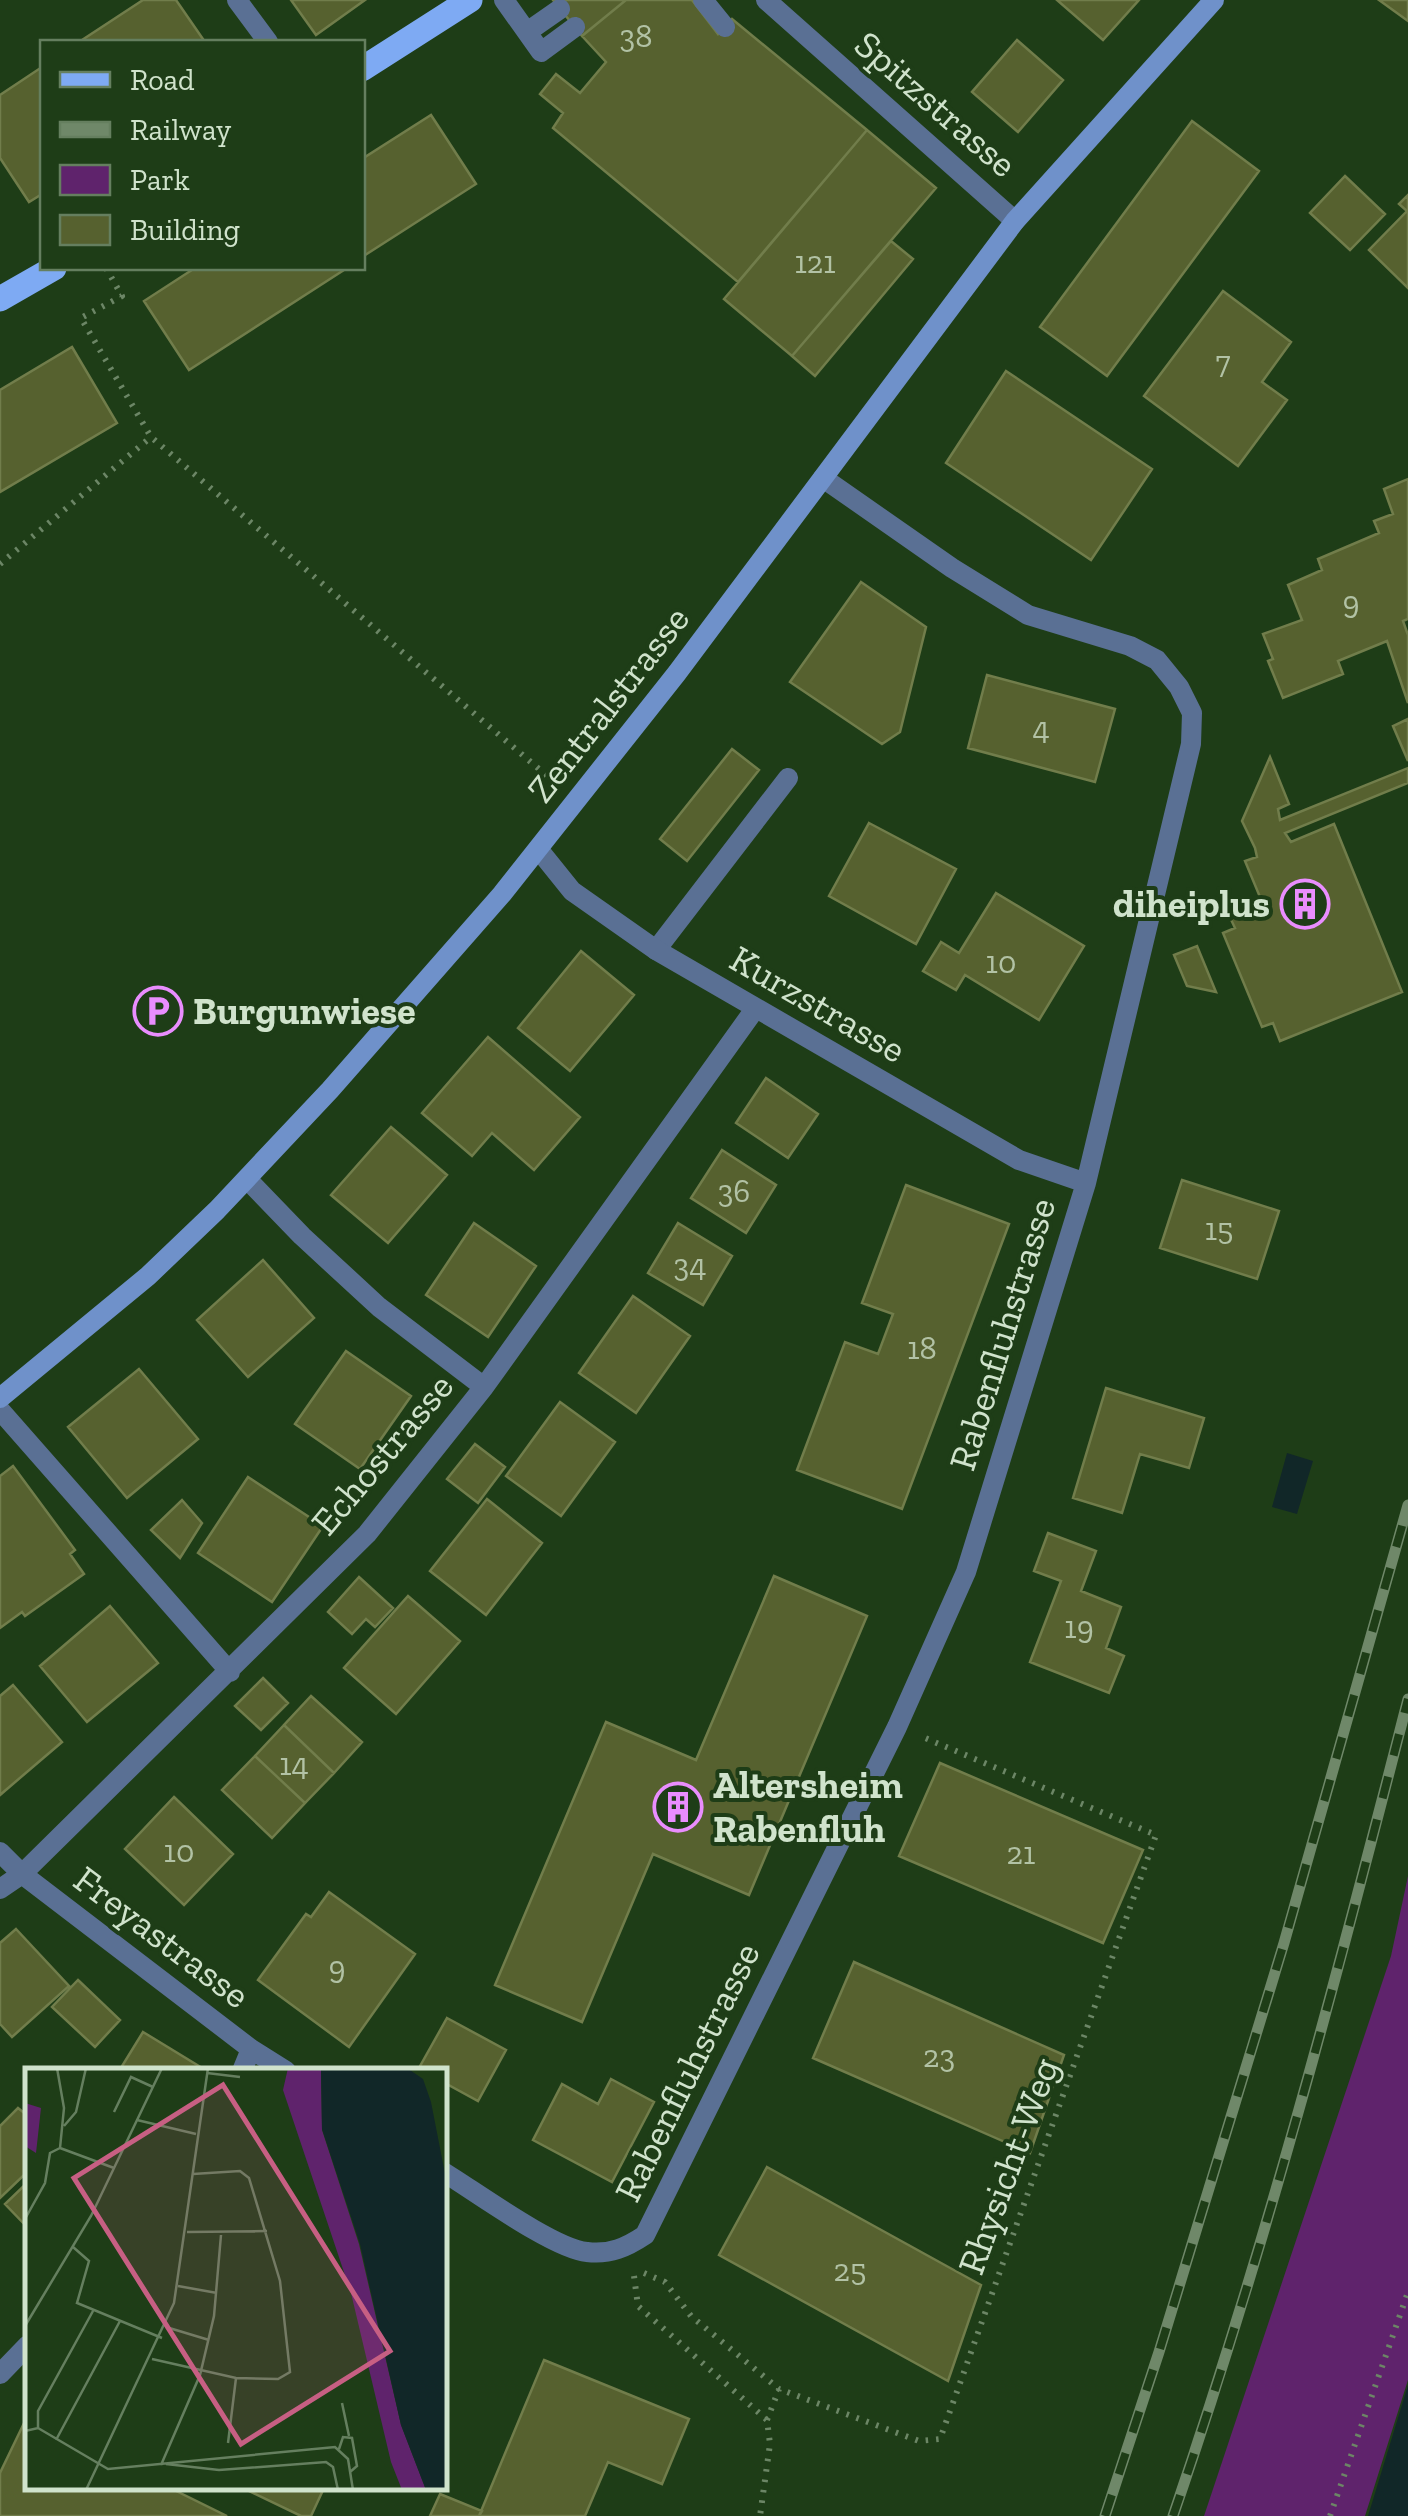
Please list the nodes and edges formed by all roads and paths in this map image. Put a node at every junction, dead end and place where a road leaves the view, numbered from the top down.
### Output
1 (237, 0) edge
2 (470, 0) edge
3 (504, 0) edge
4 (703, 0) edge
5 (766, 0) edge
6 (1214, 0) edge
7 (560, 9) dead end
8 (575, 27) dead end
9 (725, 27) dead end
10 (526, 32) junction
11 (267, 40) edge
12 (365, 67) edge
13 (1016, 221) junction
14 (51, 270) edge
15 (107, 270) edge
16 (0, 299) edge
17 (151, 437) junction
18 (823, 478) junction
19 (0, 564) edge
20 (788, 778) dead end
21 (576, 802) junction
22 (539, 850) junction
23 (656, 950) junction
24 (755, 1009) junction
25 (247, 1179) junction
26 (1086, 1183) junction
27 (484, 1386) junction
28 (0, 1398) edge
29 (0, 1410) edge
30 (230, 1672) junction
31 (898, 1726) junction
32 (0, 1852) edge
33 (22, 1874) junction
34 (0, 1889) edge
35 (250, 2049) junction
36 (243, 2068) edge
37 (281, 2068) edge
38 (448, 2174) edge
39 (1408, 2292) edge
40 (25, 2348) edge
41 (0, 2374) edge
42 (779, 2389) junction
43 (767, 2420) junction
44 (760, 2516) edge
45 (1330, 2516) edge

1 - 11 street
2 - 12 main road
3 - 10 street
4 - 9 street
5 - 13 street, Spitzstrasse
6 - 13 street, Zentralstrasse
7 - 10 street
8 - 10 street
13 - 18 street, Zentralstrasse
14 - 16 main road
15 - 17 path
17 - 19 path
17 - 21 path
18 - 21 street, Zentralstrasse
18 - 26 street, Rabenfluhstrasse
20 - 23 street
21 - 22 street, Zentralstrasse
22 - 23 street, Kurzstrasse
22 - 25 street, Zentralstrasse
23 - 24 street, Kurzstrasse
24 - 26 street, Kurzstrasse
24 - 27 street, Echostrasse
25 - 27 street
25 - 28 street, Zentralstrasse
26 - 31 street, Rabenfluhstrasse
27 - 30 street, Echostrasse
29 - 30 street
30 - 33 street, Echostrasse
31 - 38 street, Rabenfluhstrasse
31 - 42 path, Rhysicht-Weg
32 - 33 street, Freyastrasse
33 - 34 street, Echostrasse
33 - 35 street, Freyastrasse
35 - 36 street
35 - 37 street, Freyastrasse
39 - 45 path
40 - 41 street
42 - 43 path
42 - 43 path, Rhysicht-Weg
43 - 44 path

